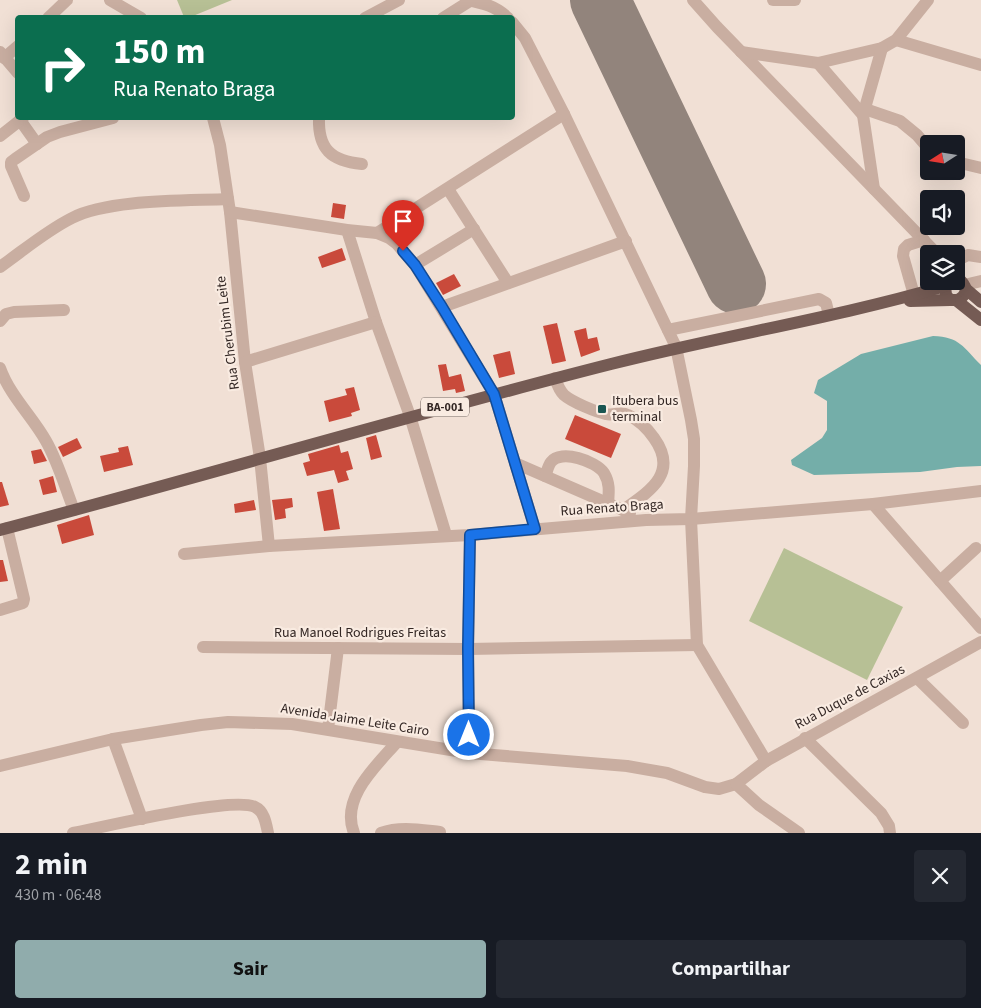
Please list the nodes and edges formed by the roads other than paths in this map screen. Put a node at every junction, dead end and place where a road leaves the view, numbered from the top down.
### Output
1 (67, 0) edge
2 (110, 0) edge
3 (399, 0) edge
4 (693, 0) edge
5 (773, 0) edge
6 (795, 0) edge
7 (928, 0) edge
8 (474, 1) edge
9 (51, 15) edge
10 (136, 15) edge
11 (371, 15) edge
12 (448, 15) edge
13 (504, 15) edge
14 (515, 26) edge
15 (896, 40) junction
16 (15, 48) edge
17 (882, 48) junction
18 (742, 52) junction
19 (2, 55) edge
20 (818, 63) junction
21 (981, 65) edge
22 (15, 70) edge
23 (864, 112) junction
24 (564, 114) junction
25 (21, 120) edge
26 (23, 120) edge
27 (106, 120) edge
28 (214, 120) edge
29 (319, 120) edge
30 (0, 136) edge
31 (920, 138) edge
32 (37, 144) junction
33 (362, 164) dead end
34 (965, 164) edge
35 (981, 168) edge
36 (448, 189) junction
37 (874, 189) junction
38 (24, 196) dead end
39 (229, 206) junction
40 (474, 229) junction
41 (347, 230) junction
42 (377, 233) junction
43 (924, 240) junction
44 (626, 241) junction
45 (929, 245) edge
46 (965, 256) edge
47 (981, 257) edge
48 (415, 265) junction
49 (0, 267) edge
50 (981, 281) edge
51 (965, 282) edge
52 (508, 283) junction
53 (932, 290) edge
54 (950, 290) edge
55 (959, 290) edge
56 (965, 290) edge
57 (914, 295) junction
58 (895, 300) junction
59 (953, 300) junction
60 (981, 302) edge
61 (442, 307) junction
62 (64, 310) dead end
63 (747, 313) junction
64 (829, 315) junction
65 (981, 320) edge
66 (0, 321) edge
67 (376, 322) junction
68 (668, 330) junction
69 (751, 332) junction
70 (676, 347) junction
71 (245, 362) junction
72 (0, 368) edge
73 (555, 378) junction
74 (494, 394) junction
75 (410, 416) junction
76 (260, 458) junction
77 (515, 463) junction
78 (546, 476) junction
79 (981, 492) edge
80 (608, 503) junction
81 (873, 504) junction
82 (74, 510) junction
83 (622, 510) junction
84 (691, 519) junction
85 (646, 520) junction
86 (3, 529) edge
87 (535, 529) junction
88 (470, 535) junction
89 (446, 536) junction
90 (269, 546) junction
91 (976, 548) dead end
92 (184, 554) dead end
93 (940, 581) junction
94 (0, 610) edge
95 (981, 628) edge
96 (981, 642) edge
97 (697, 645) junction
98 (203, 647) dead end
99 (338, 648) junction
100 (468, 648) junction
101 (917, 678) junction
102 (963, 723) dead end
103 (328, 729) junction
104 (113, 738) junction
105 (805, 738) junction
106 (397, 742) junction
107 (469, 753) junction
108 (766, 761) junction
109 (0, 766) edge
110 (736, 784) junction
111 (142, 819) junction
112 (440, 832) dead end
113 (73, 833) edge
114 (268, 833) edge
115 (354, 833) edge
116 (381, 833) edge
117 (799, 833) edge
118 (890, 833) edge

1 - 9 street
2 - 10 street
3 - 11 street
4 - 18 street
5 - 6 street
7 - 15 street
8 - 12 street
8 - 13 street
14 - 24 street
15 - 17 street
15 - 21 street
16 - 19 street
17 - 20 street
17 - 23 street
18 - 20 street
18 - 37 street
19 - 22 street
20 - 23 street
23 - 31 street
23 - 37 street
24 - 36 street
24 - 44 street
25 - 30 street
26 - 32 street
27 - 32 street
28 - 39 street, Rua Cherubim Leite
29 - 33 street
32 - 38 street
34 - 35 street
36 - 40 street
36 - 42 street
37 - 43 street
39 - 41 street
39 - 49 street
39 - 71 street, Rua Cherubim Leite
40 - 48 street
40 - 52 street
41 - 42 street
41 - 67 street
42 - 48 street
43 - 45 street
43 - 57 street
44 - 52 street
44 - 68 street
46 - 47 street
48 - 61 street
50 - 51 street
52 - 61 street
53 - 57 main road, BA-001
54 - 59 main road
55 - 59 main road
56 - 60 main road
57 - 58 main road, BA-001
58 - 59 main road, BA-001
58 - 64 main road, BA-001
59 - 65 main road
61 - 74 street
62 - 66 street
63 - 64 street
63 - 68 street
63 - 69 street
64 - 69 main road, BA-001
67 - 71 street
67 - 75 street
68 - 70 street
69 - 70 main road, BA-001
70 - 73 main road, BA-001
70 - 84 street
71 - 76 street, Rua Cherubim Leite
72 - 82 street
73 - 74 main road, BA-001
73 - 83 street
74 - 75 main road, BA-001
74 - 77 street
75 - 76 main road, BA-001
75 - 89 street
76 - 82 main road, BA-001
76 - 90 street, Rua Cherubim Leite
77 - 78 street
77 - 87 street
78 - 80 street
78 - 80 street
79 - 81 street, Rua Renato Braga
80 - 83 street
81 - 84 street, Rua Renato Braga
81 - 93 street
82 - 86 main road, BA-001
83 - 85 street
84 - 85 street, Rua Renato Braga
84 - 97 street
85 - 87 street, Rua Renato Braga
86 - 94 street
87 - 88 street, Rua Renato Braga
88 - 89 street, Rua Renato Braga
88 - 100 street
89 - 90 street, Rua Renato Braga
90 - 92 street, Rua Renato Braga
91 - 93 street
93 - 95 street
96 - 101 street, Rua Duque de Caxias
97 - 100 street, Rua Manoel Rodrigues Freitas
97 - 108 street
98 - 99 street, Rua Manoel Rodrigues Freitas
99 - 100 street, Rua Manoel Rodrigues Freitas
99 - 103 street
100 - 107 street
101 - 102 street
101 - 105 street, Rua Duque de Caxias
103 - 104 street, Avenida Jaime Leite Cairo
103 - 106 street, Avenida Jaime Leite Cairo
104 - 109 street, Avenida Jaime Leite Cairo
104 - 111 street
105 - 108 street, Rua Duque de Caxias
105 - 118 street
106 - 107 street, Avenida Jaime Leite Cairo
106 - 115 street
107 - 110 street, Avenida Jaime Leite Cairo
108 - 110 street, Rua Duque de Caxias
110 - 117 street
111 - 113 street
111 - 114 street
112 - 116 street

